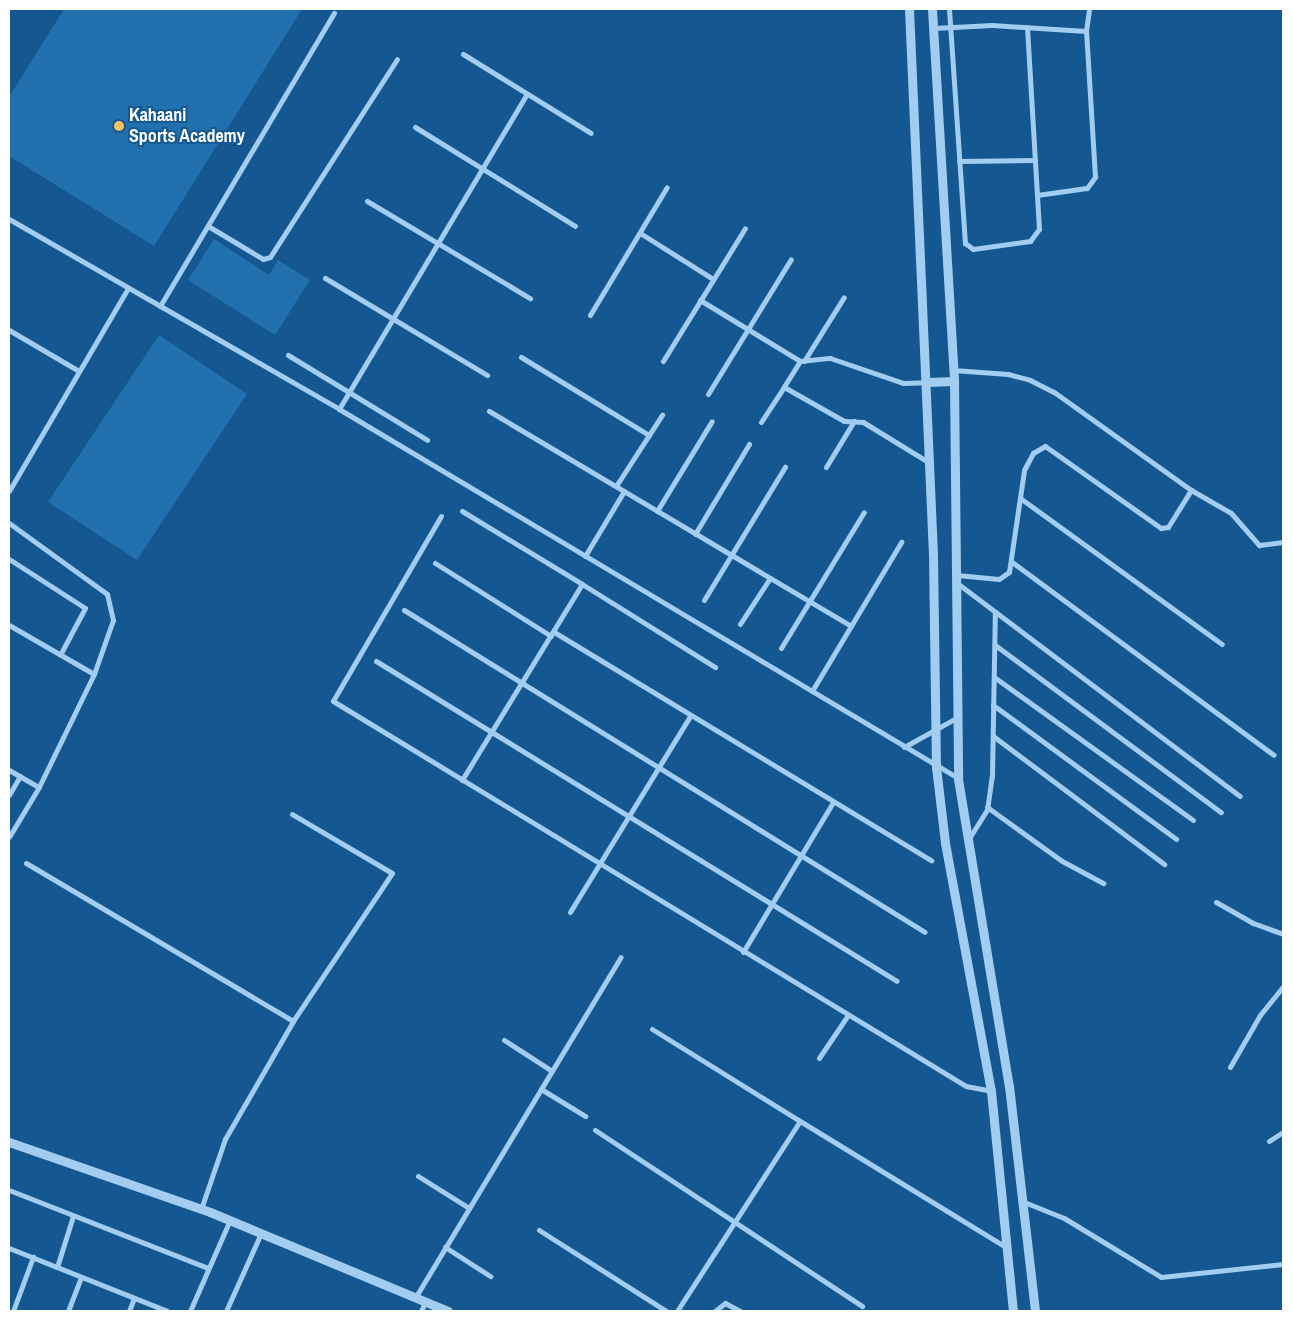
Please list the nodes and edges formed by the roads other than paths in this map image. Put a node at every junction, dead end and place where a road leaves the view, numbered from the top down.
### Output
1 (909, 9) edge
2 (932, 9) edge
3 (949, 9) edge
4 (1090, 9) edge
5 (334, 13) dead end
6 (949, 27) junction
7 (1027, 27) junction
8 (934, 28) junction
9 (1086, 31) junction
10 (463, 54) dead end
11 (397, 59) dead end
12 (527, 94) junction
13 (415, 127) dead end
14 (591, 133) dead end
15 (1035, 160) junction
16 (959, 161) junction
17 (481, 168) junction
18 (667, 187) dead end
19 (1037, 195) junction
20 (366, 201) dead end
21 (9, 219) edge
22 (208, 226) junction
23 (575, 226) dead end
24 (745, 228) dead end
25 (640, 233) junction
26 (437, 242) junction
27 (791, 259) dead end
28 (326, 278) dead end
29 (713, 279) junction
30 (128, 288) junction
31 (844, 297) dead end
32 (530, 298) dead end
33 (700, 300) junction
34 (160, 306) junction
35 (590, 315) dead end
36 (393, 318) junction
37 (748, 329) junction
38 (9, 330) edge
39 (288, 355) dead end
40 (521, 357) dead end
41 (663, 361) dead end
42 (802, 361) junction
43 (953, 370) junction
44 (79, 372) junction
45 (487, 375) dead end
46 (954, 381) junction
47 (927, 382) junction
48 (784, 387) junction
49 (349, 392) junction
50 (708, 394) dead end
51 (339, 409) junction
52 (489, 411) dead end
53 (662, 415) dead end
54 (712, 421) dead end
55 (854, 421) junction
56 (761, 422) dead end
57 (649, 435) junction
58 (427, 440) dead end
59 (749, 444) dead end
60 (930, 463) junction
61 (785, 467) dead end
62 (826, 467) dead end
63 (9, 477) edge
64 (14, 480) junction
65 (616, 486) junction
66 (1191, 490) junction
67 (9, 491) edge
68 (624, 491) junction
69 (1020, 498) junction
70 (462, 511) dead end
71 (657, 511) junction
72 (864, 512) dead end
73 (441, 516) dead end
74 (9, 523) edge
75 (695, 534) junction
76 (901, 542) dead end
77 (1283, 542) edge
78 (731, 555) junction
79 (585, 556) junction
80 (9, 559) edge
81 (1012, 562) junction
82 (435, 563) dead end
83 (770, 578) junction
84 (957, 579) junction
85 (582, 584) junction
86 (704, 600) dead end
87 (809, 602) junction
88 (404, 610) dead end
89 (995, 612) junction
90 (740, 624) dead end
91 (9, 625) edge
92 (851, 626) junction
93 (552, 634) junction
94 (1222, 644) dead end
95 (995, 645) junction
96 (781, 648) dead end
97 (60, 655) junction
98 (376, 661) dead end
99 (715, 667) dead end
100 (94, 674) junction
101 (994, 677) junction
102 (522, 684) junction
103 (812, 692) junction
104 (993, 705) junction
105 (690, 716) junction
106 (956, 718) junction
107 (934, 730) junction
108 (492, 732) junction
109 (993, 736) junction
110 (904, 746) junction
111 (1274, 755) dead end
112 (936, 766) junction
113 (658, 768) junction
114 (9, 770) edge
115 (20, 776) junction
116 (958, 779) junction
117 (462, 780) junction
118 (39, 788) junction
119 (9, 795) edge
120 (1240, 796) dead end
121 (833, 802) junction
122 (987, 807) junction
123 (1221, 812) dead end
124 (292, 814) dead end
125 (629, 815) junction
126 (1192, 820) dead end
127 (9, 837) edge
128 (1176, 839) dead end
129 (966, 842) junction
130 (801, 854) junction
131 (931, 860) dead end
132 (26, 863) dead end
133 (1164, 864) dead end
134 (599, 866) junction
135 (1103, 883) dead end
136 (772, 902) junction
137 (1216, 902) dead end
138 (570, 912) dead end
139 (925, 932) dead end
140 (1283, 934) edge
141 (743, 952) junction
142 (621, 956) dead end
143 (897, 981) dead end
144 (1283, 987) edge
145 (848, 1015) junction
146 (293, 1022) junction
147 (652, 1030) dead end
148 (504, 1040) dead end
149 (819, 1058) dead end
150 (1230, 1067) dead end
151 (552, 1071) junction
152 (541, 1088) junction
153 (991, 1091) junction
154 (585, 1116) dead end
155 (800, 1121) junction
156 (595, 1130) dead end
157 (1283, 1132) edge
158 (1269, 1141) dead end
159 (9, 1142) edge
160 (418, 1176) dead end
161 (9, 1190) edge
162 (1024, 1202) junction
163 (469, 1208) junction
164 (201, 1209) junction
165 (73, 1216) junction
166 (230, 1220) junction
167 (733, 1222) junction
168 (539, 1230) dead end
169 (261, 1233) junction
170 (445, 1247) junction
171 (9, 1248) edge
172 (1008, 1248) junction
173 (33, 1257) junction
174 (1283, 1264) edge
175 (57, 1267) junction
176 (208, 1268) junction
177 (81, 1276) junction
178 (490, 1276) dead end
179 (134, 1298) junction
180 (414, 1298) junction
181 (862, 1306) dead end
182 (423, 1307) edge
183 (13, 1311) edge
184 (68, 1311) edge
185 (128, 1311) edge
186 (167, 1311) edge
187 (190, 1311) edge
188 (226, 1311) edge
189 (448, 1311) edge
190 (666, 1311) edge
191 (678, 1311) edge
192 (716, 1311) edge
193 (740, 1311) edge
194 (1013, 1311) edge
195 (1035, 1311) edge

1 - 47 street
2 - 8 street
3 - 6 street
4 - 9 street
5 - 22 street
6 - 7 street
6 - 8 street
6 - 16 street
7 - 9 street
7 - 15 street
8 - 43 street
9 - 19 street
10 - 12 street
11 - 22 street
12 - 14 street
12 - 17 street
13 - 17 street
15 - 16 street
15 - 19 street
16 - 19 street
17 - 23 street
17 - 26 street
18 - 25 street
20 - 26 street
21 - 30 street
22 - 34 street
24 - 29 street
25 - 29 street
25 - 35 street
26 - 32 street
26 - 36 street
27 - 37 street
28 - 36 street
29 - 33 street
30 - 34 street
30 - 44 street
31 - 42 street
33 - 37 street
33 - 41 street
34 - 51 street
36 - 45 street
36 - 49 street
37 - 42 street
37 - 50 street
38 - 44 street
39 - 49 street
40 - 57 street
42 - 47 street
42 - 48 street
43 - 46 street
43 - 66 street
44 - 64 street
46 - 47 street
46 - 84 street
47 - 60 street
48 - 55 street
48 - 56 street
49 - 51 street
49 - 58 street
51 - 79 street
52 - 65 street
53 - 57 street
54 - 71 street
55 - 60 street
55 - 62 street
57 - 65 street
59 - 75 street
60 - 107 street
61 - 78 street
63 - 64 street
64 - 67 street
65 - 68 street
66 - 69 street
66 - 77 street
68 - 71 street
68 - 79 street
69 - 81 street
69 - 94 street
70 - 85 street
71 - 75 street
72 - 87 street
73 - 117 street
74 - 100 street
75 - 78 street
76 - 92 street
78 - 83 street
78 - 86 street
79 - 103 street
80 - 97 street
81 - 84 street
81 - 111 street
82 - 93 street
83 - 87 street
83 - 90 street
84 - 89 street
84 - 106 street
85 - 93 street
85 - 99 street
87 - 92 street
87 - 96 street
88 - 102 street
89 - 95 street
89 - 120 street
91 - 97 street
92 - 103 street
93 - 102 street
93 - 105 street
95 - 101 street
95 - 123 street
97 - 100 street
98 - 108 street
100 - 118 street
101 - 104 street
101 - 126 street
102 - 108 street
102 - 113 street
103 - 110 street
104 - 109 street
104 - 128 street
105 - 113 street
105 - 121 street
106 - 107 street
106 - 116 street
107 - 110 street
107 - 112 street
108 - 117 street
108 - 125 street
109 - 122 street
109 - 133 street
110 - 112 street
112 - 116 street
112 - 153 street
113 - 125 street
113 - 130 street
114 - 115 street
115 - 118 street
115 - 119 street
116 - 129 street
117 - 134 street
118 - 127 street
121 - 130 street
121 - 131 street
122 - 129 street
122 - 135 street
124 - 146 street
125 - 134 street
125 - 136 street
129 - 162 street
130 - 136 street
130 - 139 street
132 - 146 street
134 - 138 street
134 - 141 street
136 - 141 street
136 - 143 street
137 - 140 street
141 - 145 street
142 - 151 street
144 - 150 street
145 - 149 street
145 - 153 street
146 - 164 street
147 - 155 street
148 - 151 street
151 - 152 street
152 - 154 street
152 - 163 street
153 - 172 street
155 - 167 street
155 - 172 street
156 - 167 street
157 - 158 street
159 - 164 street
160 - 163 street
161 - 165 street
162 - 174 street
162 - 195 street
163 - 170 street
164 - 166 street
165 - 175 street
165 - 176 street
166 - 169 street
166 - 176 street
167 - 181 street
167 - 191 street
168 - 190 street
169 - 180 street
169 - 188 street
170 - 178 street
170 - 180 street
171 - 173 street
172 - 194 street
173 - 175 street
173 - 183 street
175 - 177 street
176 - 187 street
177 - 179 street
177 - 184 street
179 - 185 street
179 - 186 street
180 - 182 street
182 - 189 street
192 - 193 street

